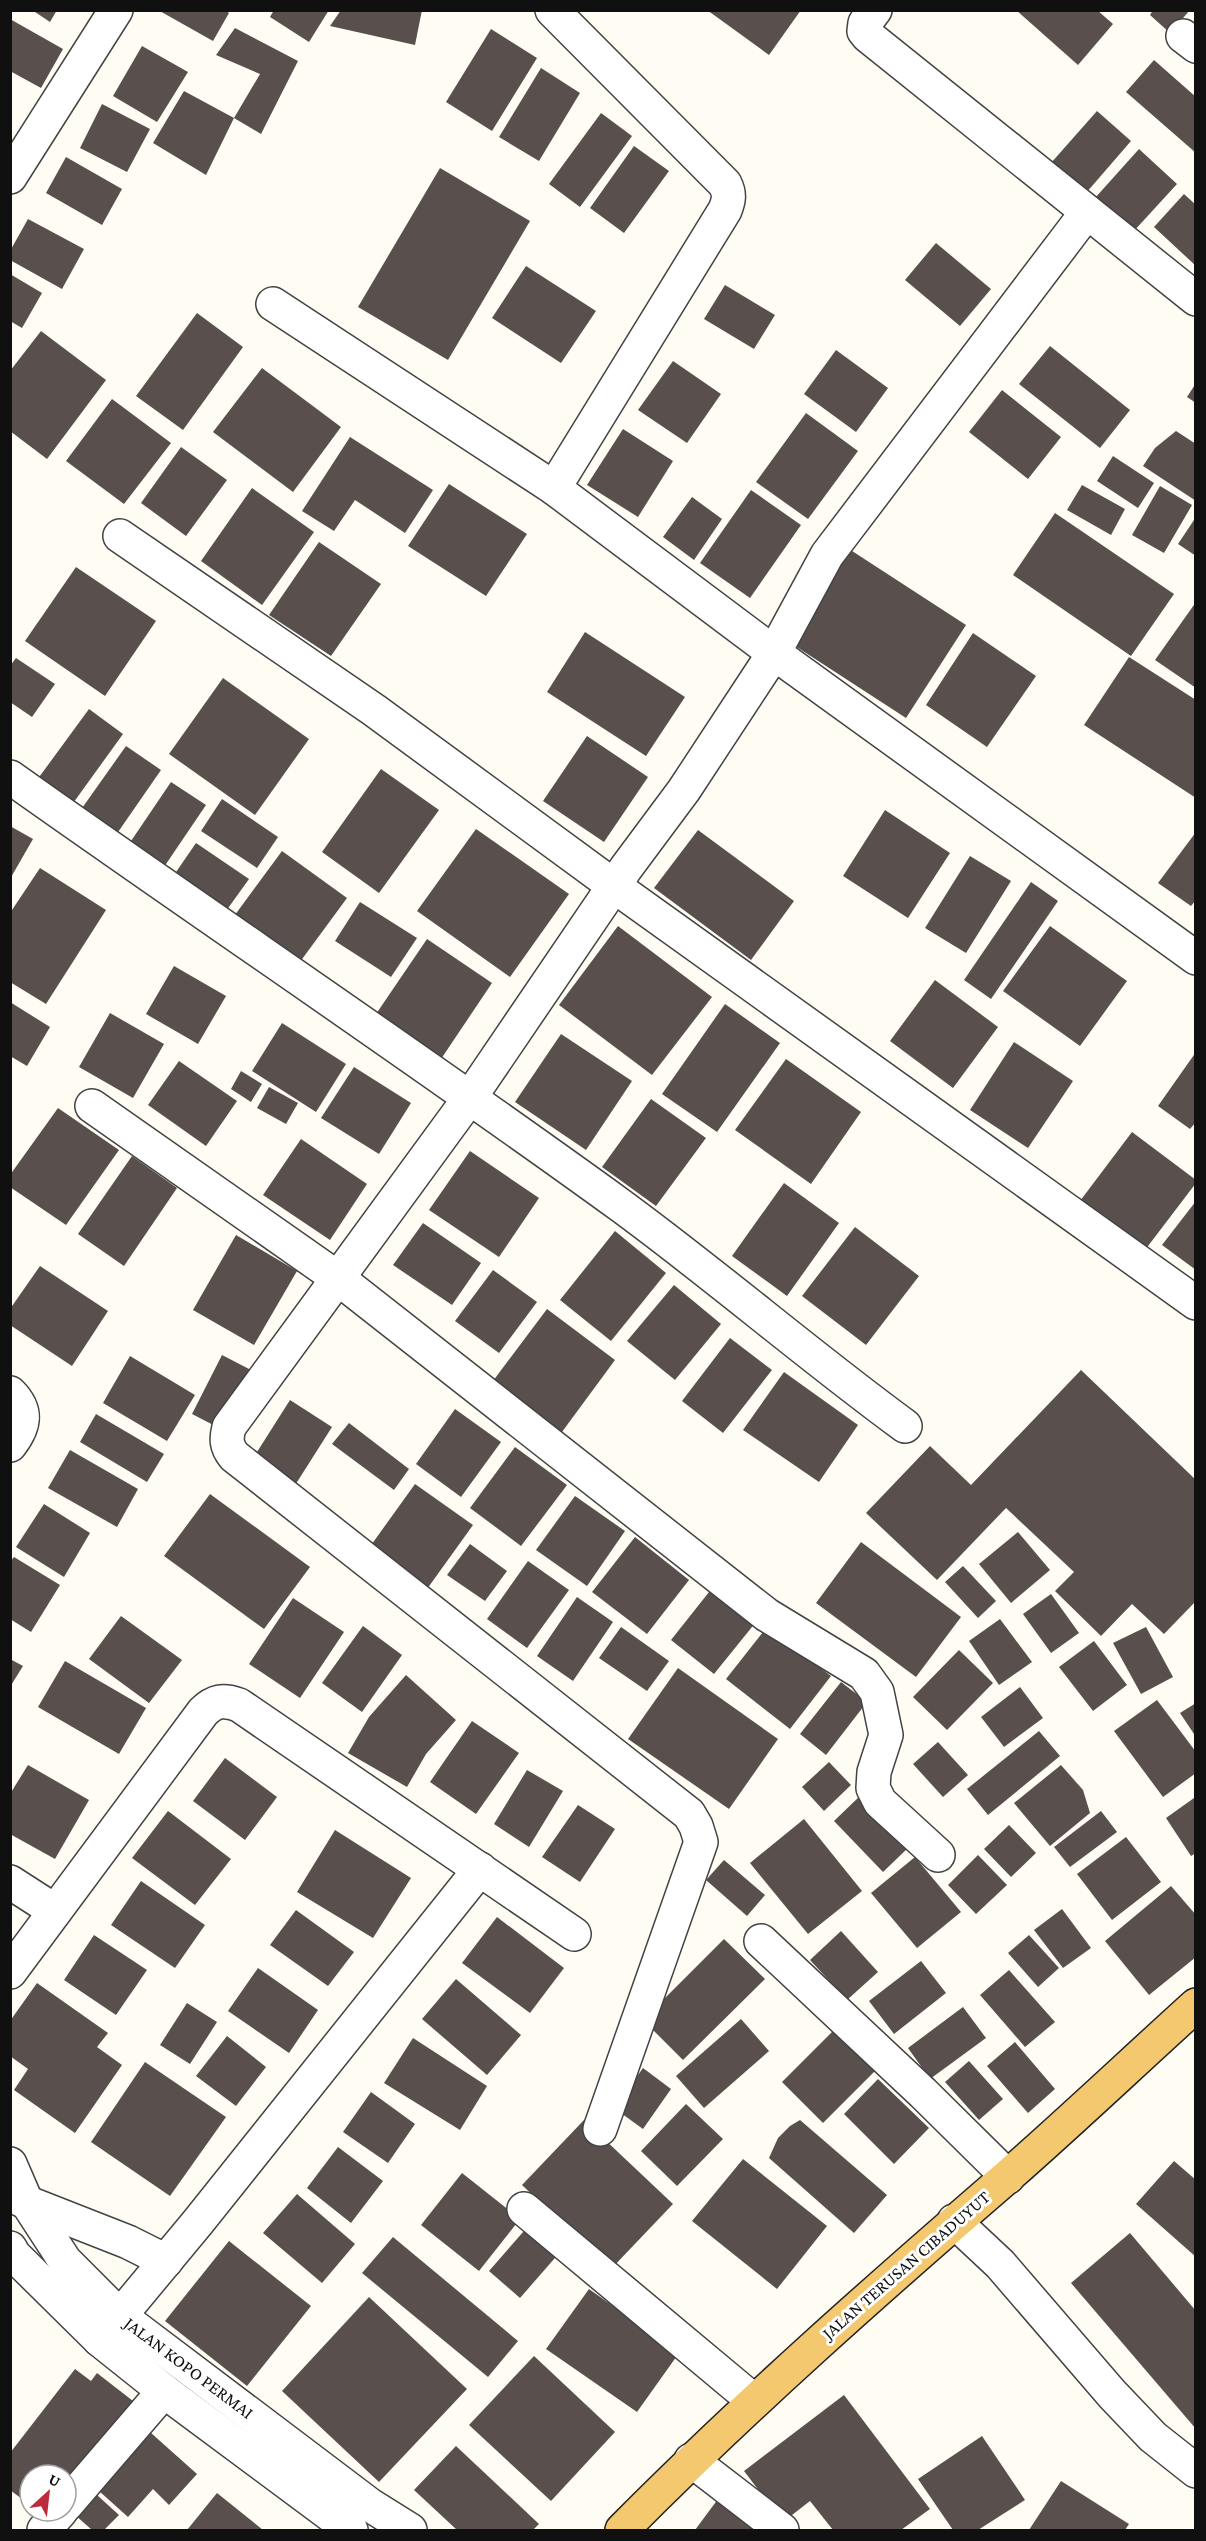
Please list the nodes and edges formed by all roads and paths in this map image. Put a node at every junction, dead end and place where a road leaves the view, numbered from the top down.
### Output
1 (116, 10) edge
2 (552, 10) edge
3 (875, 10) edge
4 (16, 156) edge
5 (1087, 212) junction
6 (1196, 299) edge
7 (273, 304) dead end
8 (554, 489) junction
9 (120, 536) dead end
10 (774, 653) junction
11 (10, 777) edge
12 (614, 886) junction
13 (1196, 958) edge
14 (471, 1096) junction
15 (92, 1106) dead end
16 (339, 1279) junction
17 (1196, 1303) edge
18 (10, 1393) edge
19 (905, 1426) dead end
20 (10, 1445) edge
21 (938, 1855) dead end
22 (480, 1869) junction
23 (10, 1882) edge
24 (55, 1911) junction
25 (574, 1934) dead end
26 (761, 1941) dead end
27 (10, 1972) edge
28 (1196, 2005) edge
29 (600, 2129) dead end
30 (10, 2164) edge
31 (1008, 2177) junction
32 (18, 2199) edge
33 (524, 2209) dead end
34 (954, 2221) junction
35 (12, 2253) edge
36 (166, 2261) junction
37 (120, 2316) junction
38 (100, 2340) junction
39 (164, 2391) junction
40 (754, 2401) junction
41 (240, 2407) junction
42 (219, 2433) junction
43 (691, 2460) junction
44 (1196, 2471) edge
45 (78, 2491) edge
46 (351, 2530) edge
47 (410, 2530) edge
48 (622, 2530) edge
49 (782, 2530) edge

1 - 4 street
2 - 8 street
3 - 5 street
5 - 6 street
5 - 10 street
7 - 8 street
8 - 10 street
9 - 12 street
10 - 12 street
10 - 13 street
11 - 14 street
12 - 14 street
12 - 17 street
14 - 16 street
14 - 19 street
15 - 16 street
16 - 21 street
16 - 29 street
18 - 20 street
22 - 24 street
22 - 25 street
22 - 36 street
23 - 24 street
24 - 27 street
26 - 31 street
28 - 31 main road, JALAN TERUSAN CIBADUYUT
30 - 32 street, JALAN KOPO PERMAI
31 - 34 main road, JALAN TERUSAN CIBADUYUT
32 - 36 street
32 - 37 street, JALAN KOPO PERMAI
33 - 40 street
34 - 40 main road, JALAN TERUSAN CIBADUYUT
34 - 44 street
35 - 38 street, JALAN KOPO PERMAI
36 - 37 street
37 - 38 street
37 - 41 street, JALAN KOPO PERMAI
38 - 39 street, JALAN KOPO PERMAI
39 - 42 street, JALAN KOPO PERMAI
39 - 45 street
40 - 43 main road, JALAN TERUSAN CIBADUYUT
41 - 42 street
41 - 47 street, JALAN KOPO PERMAI
42 - 46 street, JALAN KOPO PERMAI
43 - 48 main road, JALAN TERUSAN CIBADUYUT
43 - 49 street

